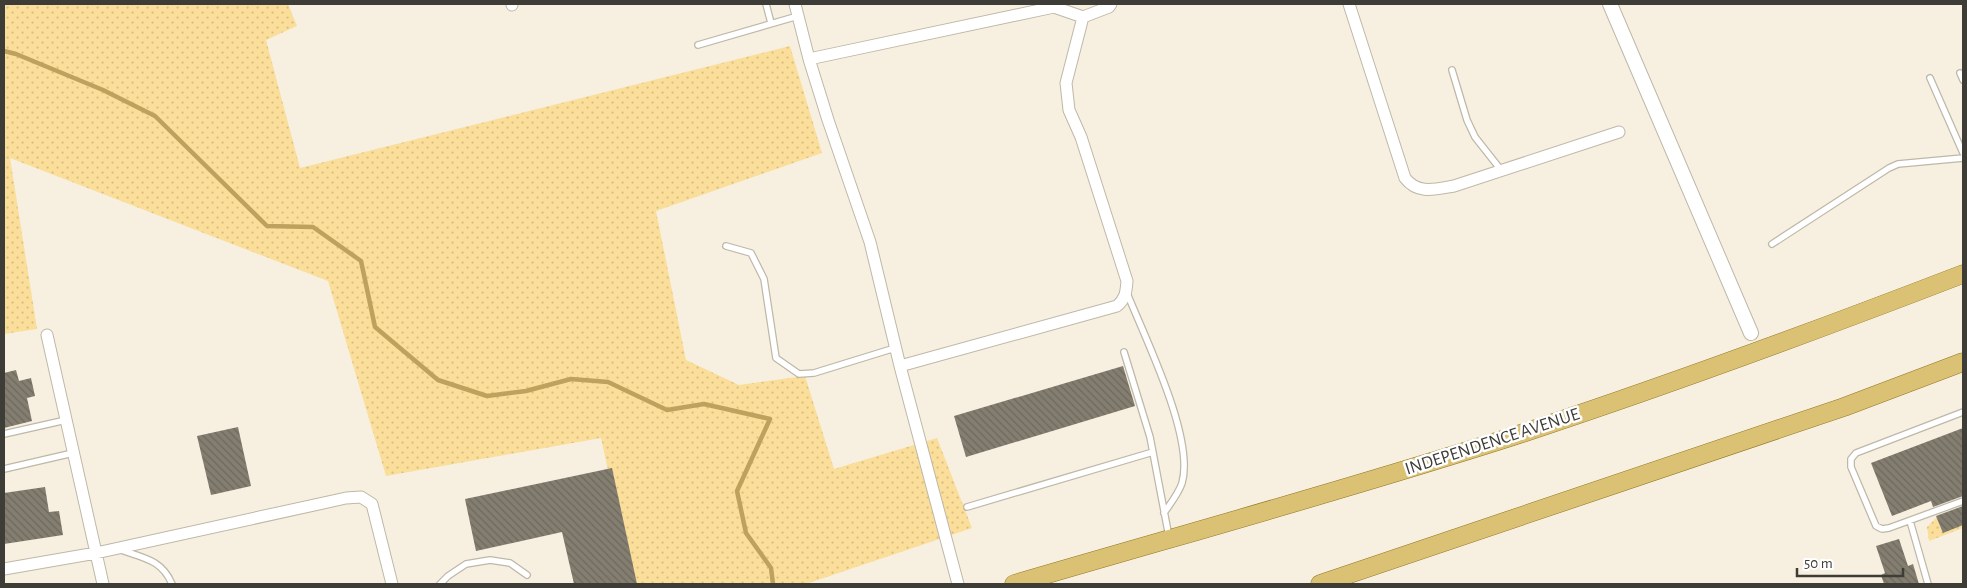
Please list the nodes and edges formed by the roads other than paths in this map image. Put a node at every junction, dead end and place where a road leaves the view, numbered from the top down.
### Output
1 (766, 4) edge
2 (796, 4) edge
3 (1111, 4) edge
4 (1349, 4) edge
5 (1610, 4) edge
6 (1054, 5) edge
7 (798, 16) junction
8 (1083, 17) junction
9 (771, 23) junction
10 (698, 45) dead end
11 (809, 59) junction
12 (1452, 70) dead end
13 (1960, 73) dead end
14 (1930, 78) dead end
15 (1963, 80) edge
16 (1619, 132) dead end
17 (1963, 153) edge
18 (1963, 158) edge
19 (1501, 170) junction
20 (1772, 244) dead end
21 (726, 246) dead end
22 (1963, 274) edge
23 (1126, 292) junction
24 (1751, 333) dead end
25 (46, 335) dead end
26 (895, 348) junction
27 (1124, 352) dead end
28 (1963, 362) edge
29 (900, 366) junction
30 (1963, 412) edge
31 (66, 420) junction
32 (4, 434) edge
33 (1152, 452) junction
34 (73, 453) junction
35 (4, 470) edge
36 (1963, 501) edge
37 (967, 507) dead end
38 (1164, 513) junction
39 (1910, 521) junction
40 (1169, 539) junction
41 (117, 549) junction
42 (96, 553) junction
43 (4, 569) edge
44 (527, 575) dead end
45 (103, 584) edge
46 (172, 584) edge
47 (392, 584) edge
48 (440, 584) edge
49 (958, 584) edge
50 (1014, 584) edge
51 (1320, 584) edge
52 (1928, 584) edge

1 - 9 lane
2 - 7 street
3 - 8 street
4 - 19 street
5 - 24 street
6 - 8 street
6 - 11 street
7 - 9 lane
7 - 11 street
8 - 23 street
9 - 10 lane
11 - 26 street
12 - 19 lane
13 - 15 lane
14 - 17 lane
16 - 19 street
18 - 20 lane
21 - 26 lane
22 - 40 main road, INDEPENDENCE AVENUE
23 - 29 street
23 - 38 lane
25 - 31 street
26 - 29 street
27 - 33 lane
28 - 51 main road
29 - 49 street
30 - 39 lane
31 - 32 lane
31 - 34 street
33 - 37 lane
33 - 38 lane
34 - 35 lane
34 - 42 street
36 - 39 lane
38 - 40 lane
39 - 52 lane
40 - 50 main road, INDEPENDENCE AVENUE
41 - 42 street
41 - 46 lane
41 - 47 street
42 - 43 street
42 - 45 street
44 - 48 lane

